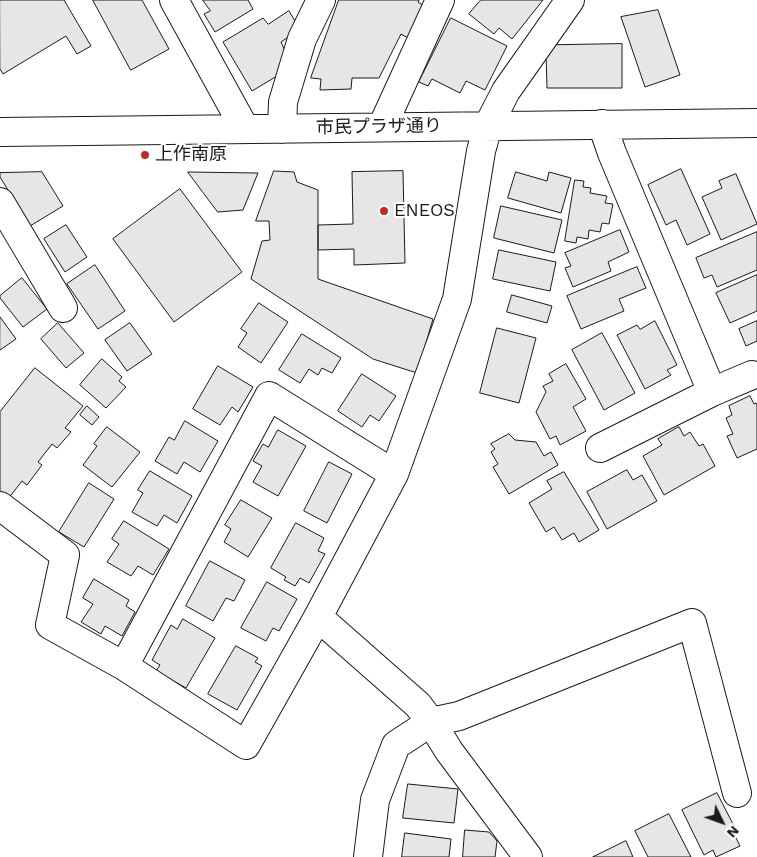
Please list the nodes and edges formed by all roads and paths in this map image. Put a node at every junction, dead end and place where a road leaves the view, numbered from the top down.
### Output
1 (174, 0) edge
2 (322, 0) edge
3 (440, 0) edge
4 (570, 0) edge
5 (757, 123) edge
6 (602, 124) junction
7 (488, 126) junction
8 (382, 128) junction
9 (245, 129) junction
10 (282, 129) junction
11 (0, 132) edge
12 (0, 202) edge
13 (63, 308) dead end
14 (752, 375) dead end
15 (712, 392) junction
16 (600, 448) dead end
17 (394, 474) junction
18 (0, 506) edge
19 (318, 617) junction
20 (124, 666) junction
21 (432, 722) junction
22 (737, 793) dead end
23 (368, 857) edge
24 (528, 857) edge

1 - 9 street
2 - 10 street
3 - 8 street
4 - 7 street
5 - 6 street, 市民プラザ通り
6 - 7 street, 市民プラザ通り
6 - 15 street
7 - 8 street, 市民プラザ通り
7 - 17 street
8 - 10 street, 市民プラザ通り
9 - 10 street, 市民プラザ通り
9 - 11 street, 市民プラザ通り
12 - 13 street
14 - 15 street
15 - 16 street
17 - 19 street
17 - 20 street
18 - 20 street
19 - 20 street
19 - 21 street
21 - 22 street
21 - 23 street
21 - 24 street

